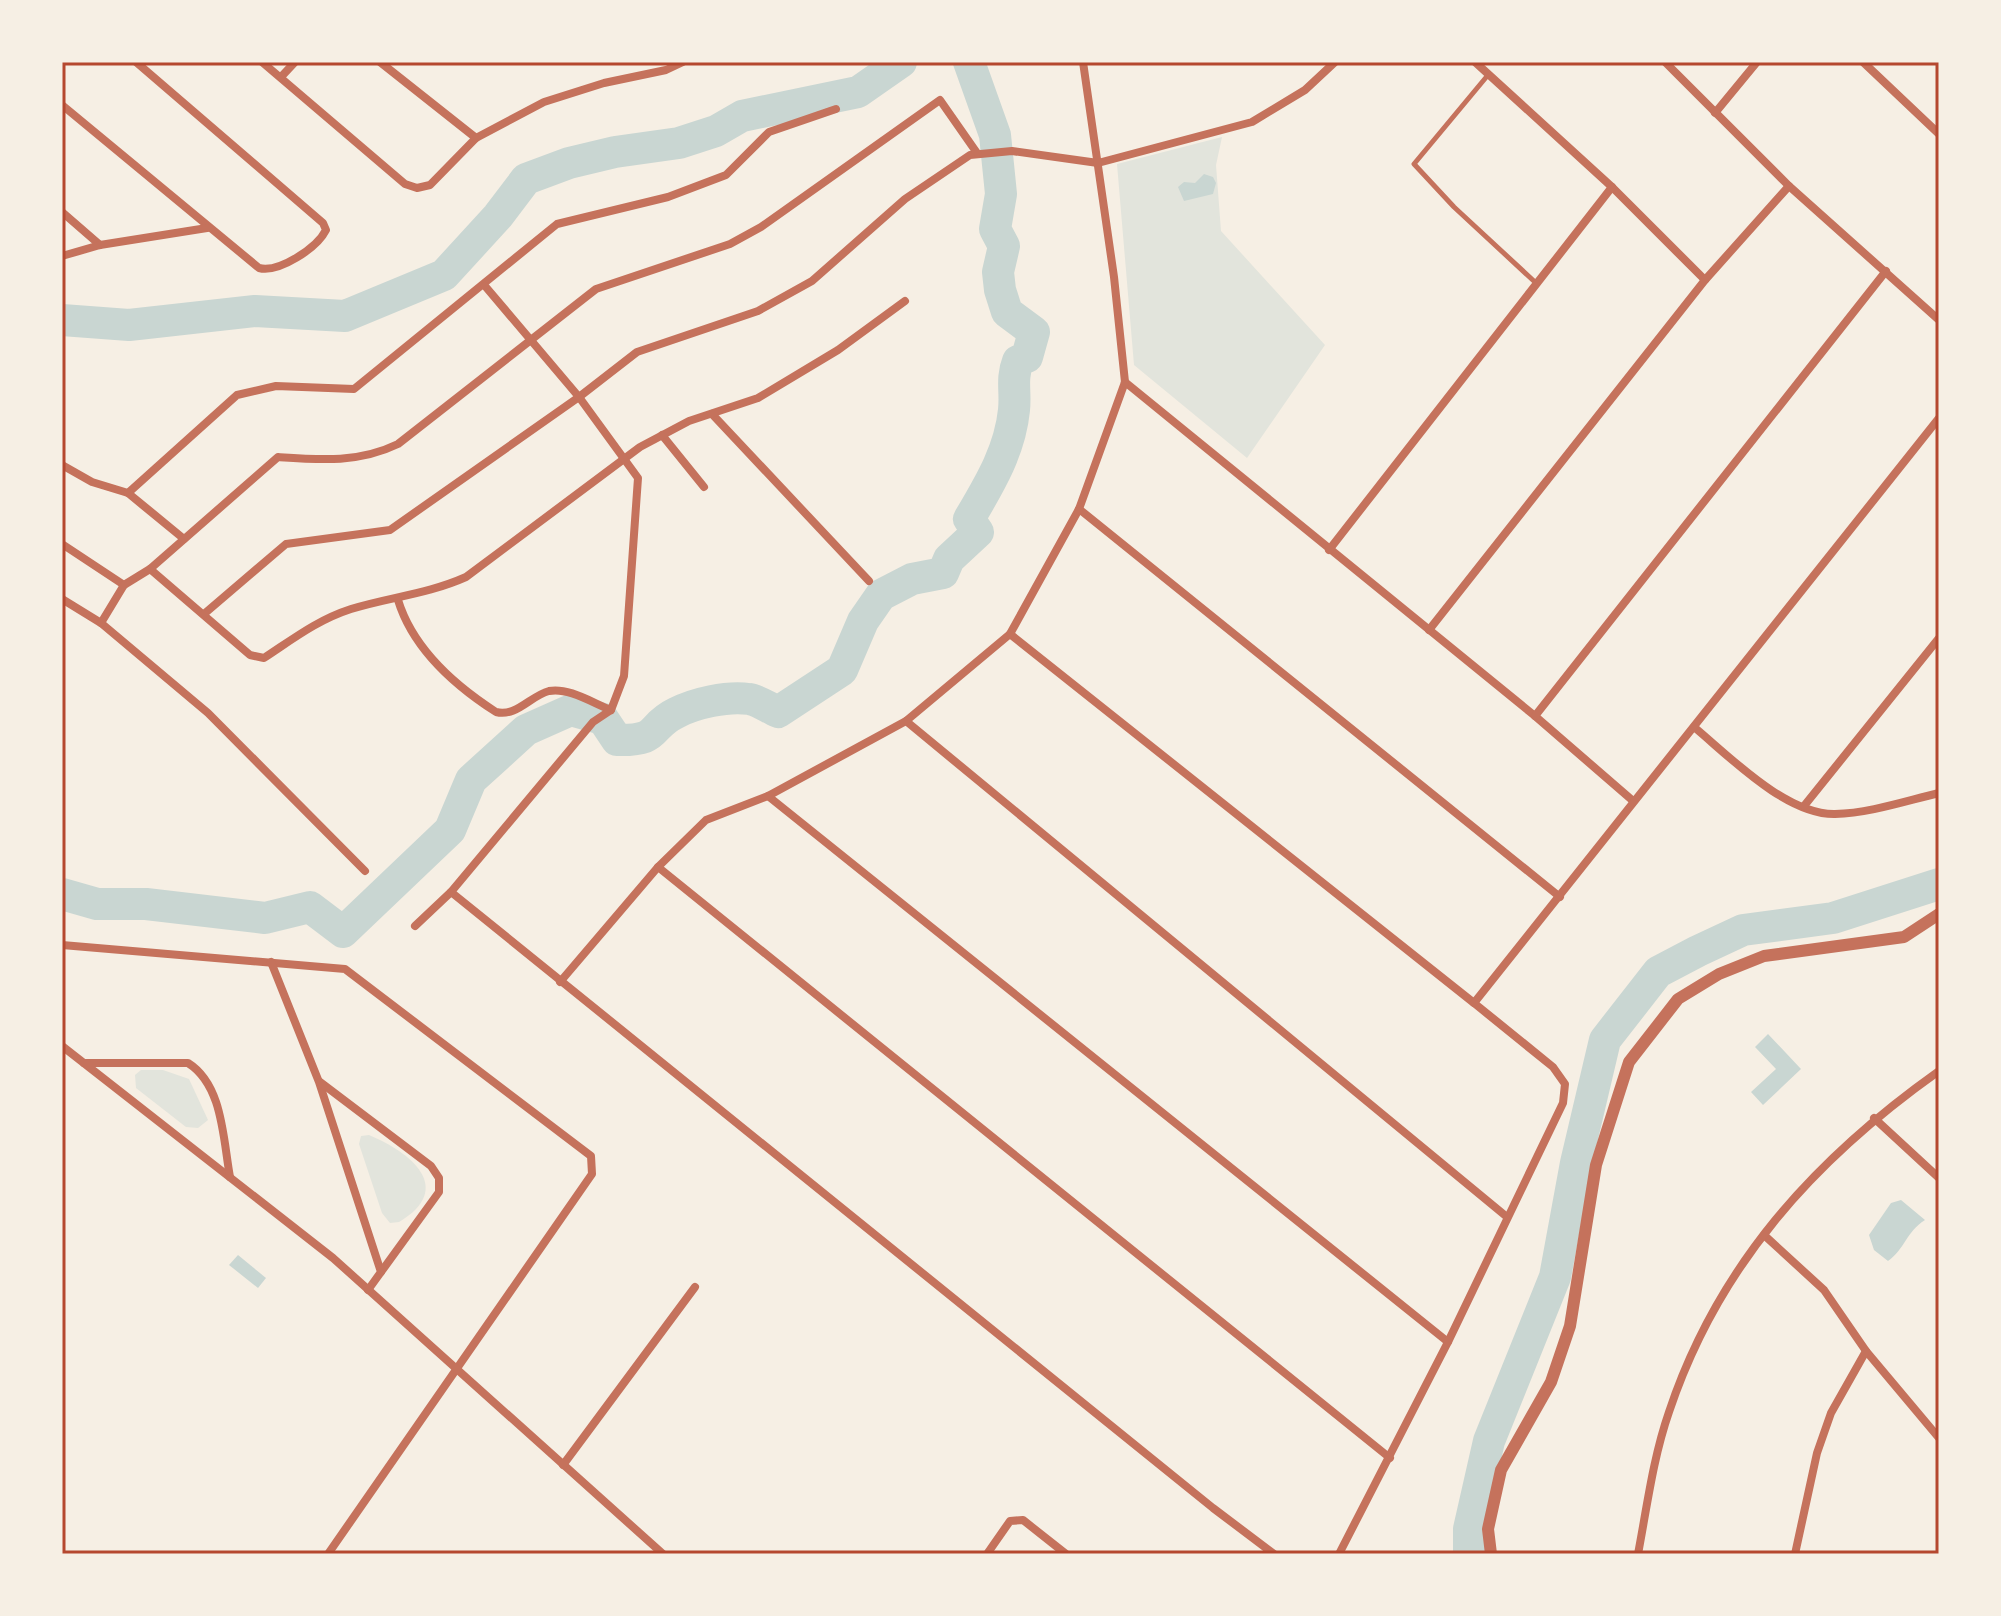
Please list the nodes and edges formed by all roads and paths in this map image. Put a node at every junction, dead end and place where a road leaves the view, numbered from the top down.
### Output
1 (136, 62) edge
2 (262, 62) edge
3 (295, 62) edge
4 (380, 62) edge
5 (683, 62) edge
6 (1083, 62) edge
7 (1335, 62) edge
8 (1475, 62) edge
9 (1665, 62) edge
10 (1757, 62) edge
11 (1863, 62) edge
12 (393, 66) edge
13 (1489, 74) junction
14 (281, 77) junction
15 (62, 105) edge
16 (836, 109) dead end
17 (1715, 113) junction
18 (1939, 134) edge
19 (476, 138) junction
20 (977, 153) junction
21 (1098, 163) junction
22 (1789, 186) junction
23 (1612, 187) junction
24 (62, 212) edge
25 (207, 228) junction
26 (100, 245) junction
27 (62, 256) edge
28 (1886, 271) junction
29 (1705, 280) junction
30 (1536, 283) junction
31 (485, 286) junction
32 (905, 301) dead end
33 (1939, 320) edge
34 (531, 343) junction
35 (1125, 382) junction
36 (579, 397) junction
37 (712, 414) junction
38 (1939, 418) edge
39 (662, 435) junction
40 (626, 460) junction
41 (62, 465) edge
42 (704, 487) dead end
43 (128, 493) junction
44 (1079, 509) junction
45 (184, 539) junction
46 (62, 544) edge
47 (1329, 550) junction
48 (150, 569) junction
49 (869, 581) dead end
50 (124, 585) junction
51 (62, 599) edge
52 (398, 600) junction
53 (204, 614) junction
54 (101, 623) junction
55 (1429, 630) junction
56 (1010, 634) junction
57 (1939, 638) edge
58 (608, 712) junction
59 (1535, 716) junction
60 (906, 721) junction
61 (1694, 727) junction
62 (1939, 793) edge
63 (768, 796) junction
64 (1632, 800) junction
65 (1804, 806) junction
66 (658, 867) junction
67 (365, 871) dead end
68 (451, 892) junction
69 (1560, 897) junction
70 (1939, 914) edge
71 (415, 926) dead end
72 (62, 945) edge
73 (271, 962) junction
74 (560, 982) junction
75 (1474, 1003) junction
76 (62, 1046) edge
77 (83, 1063) junction
78 (1939, 1071) edge
79 (319, 1082) junction
80 (1874, 1118) junction
81 (230, 1177) junction
82 (1939, 1178) edge
83 (1507, 1217) junction
84 (1764, 1235) junction
85 (381, 1272) junction
86 (695, 1287) dead end
87 (368, 1290) junction
88 (1448, 1342) junction
89 (1866, 1351) junction
90 (456, 1369) junction
91 (1939, 1438) edge
92 (1390, 1458) junction
93 (563, 1465) junction
94 (328, 1554) edge
95 (663, 1554) edge
96 (987, 1554) edge
97 (1066, 1554) edge
98 (1274, 1554) edge
99 (1339, 1554) edge
100 (1491, 1554) edge
101 (1638, 1554) edge
102 (1795, 1554) edge

1 - 25 street
2 - 14 street
3 - 14 street
4 - 12 street
5 - 19 street
6 - 21 street
7 - 21 street
8 - 13 street
9 - 17 street
10 - 17 street
11 - 18 street
12 - 19 street
13 - 23 street
13 - 30 lane
14 - 19 street
15 - 25 street
16 - 31 street
17 - 22 street
20 - 21 street
20 - 34 street
20 - 36 street
21 - 35 street
22 - 28 street
22 - 29 street
23 - 29 street
23 - 30 street
24 - 26 street
25 - 26 street
26 - 27 street
28 - 33 street
28 - 59 street
29 - 55 street
30 - 47 street
31 - 34 street
31 - 43 street
32 - 37 street
34 - 36 street
34 - 45 street
35 - 44 street
35 - 47 street
36 - 40 street
36 - 53 street
37 - 39 street
37 - 49 street
38 - 61 street
39 - 40 street
39 - 42 street
40 - 52 street
40 - 58 street
41 - 43 street
43 - 45 street
44 - 56 street
44 - 69 street
45 - 48 street
46 - 50 street
47 - 55 street
48 - 50 street
48 - 53 street
50 - 54 street
51 - 54 street
52 - 53 street
52 - 58 street
54 - 67 street
55 - 59 street
56 - 60 street
56 - 75 street
57 - 65 street
58 - 68 street
59 - 64 street
60 - 63 street
60 - 83 street
61 - 64 street
61 - 65 street
62 - 65 street
63 - 66 street
63 - 88 street
64 - 69 street
66 - 74 street
66 - 92 street
68 - 71 street
68 - 74 street
69 - 75 street
70 - 100 street
72 - 73 street
73 - 79 street
73 - 90 street
74 - 98 street
75 - 83 street
76 - 77 street
77 - 81 street
77 - 81 street
78 - 80 street
79 - 85 street
79 - 85 street
80 - 82 street
80 - 84 street
81 - 87 street
83 - 88 street
84 - 89 street
84 - 101 street
85 - 87 street
86 - 93 street
87 - 90 street
88 - 92 street
89 - 91 street
89 - 102 street
90 - 93 street
90 - 94 street
92 - 99 street
93 - 95 street
96 - 97 street

